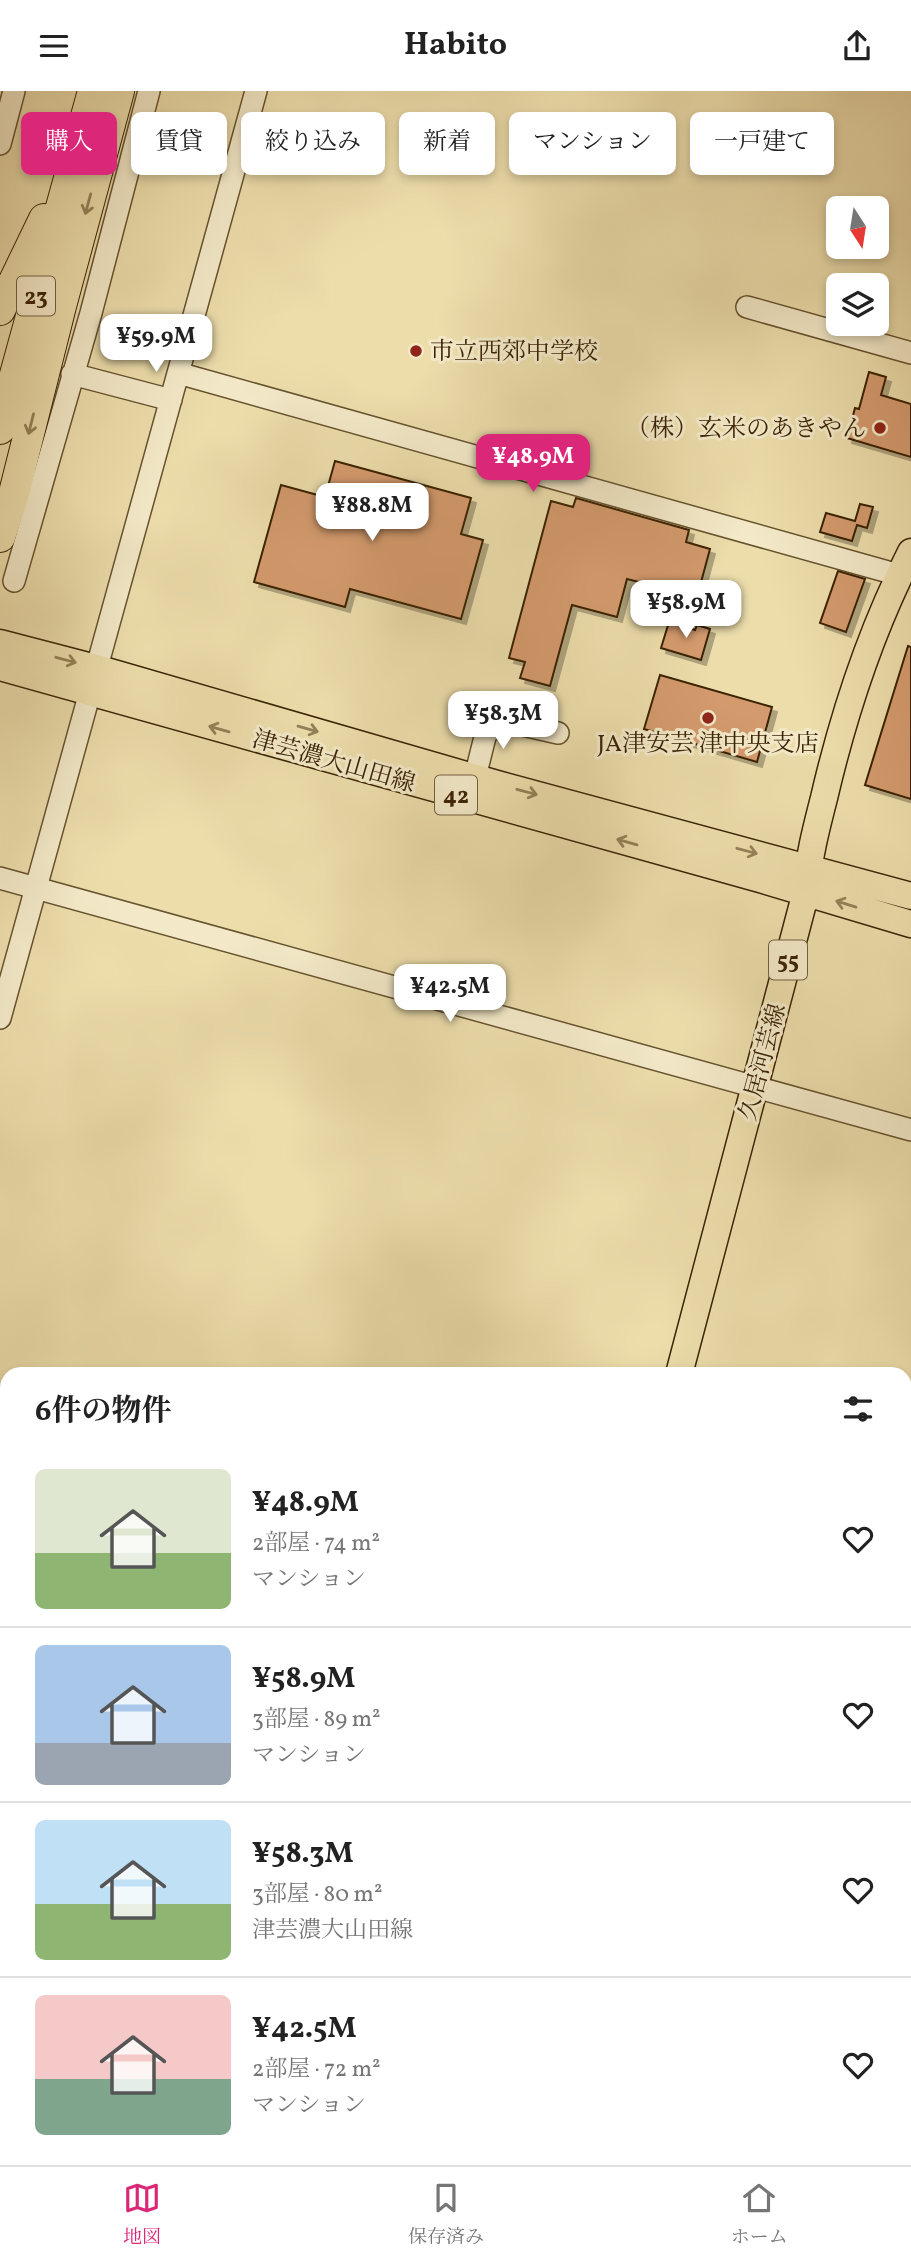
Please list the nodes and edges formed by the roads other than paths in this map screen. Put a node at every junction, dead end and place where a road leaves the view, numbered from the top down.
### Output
1 (14, 91) edge
2 (93, 91) edge
3 (119, 91) edge
4 (149, 91) edge
5 (256, 91) edge
6 (87, 112) edge
7 (0, 144) edge
8 (67, 175) edge
9 (69, 175) edge
10 (61, 306) junction
11 (747, 307) dead end
12 (0, 310) edge
13 (91, 313) junction
14 (911, 353) edge
15 (178, 373) junction
16 (72, 374) junction
17 (171, 400) junction
18 (0, 429) edge
19 (7, 497) edge
20 (0, 537) edge
21 (908, 559) edge
22 (14, 581) dead end
23 (0, 643) edge
24 (0, 667) edge
25 (93, 681) junction
26 (558, 733) dead end
27 (472, 788) junction
28 (0, 878) edge
29 (806, 879) junction
30 (36, 888) junction
31 (911, 896) edge
32 (911, 924) edge
33 (0, 1018) edge
34 (756, 1087) junction
35 (911, 1131) edge
36 (681, 1367) edge

1 - 7 street
2 - 6 highway, 23
3 -> 10 highway
4 - 13 street
5 - 15 street
8 - 12 highway
9 - 18 highway, 23
10 - 13 street
10 -> 19 highway
11 - 14 street
13 - 16 street
15 - 17 street
15 - 21 street
16 - 17 street
16 - 22 street
17 - 25 street
19 - 20 highway
21 - 29 main road, 久居河芸線 / 55
23 -> 25 main road, 津芸濃大山田線 / 42
24 - 25 main road, 津芸濃大山田線 / 42
25 - 27 main road, 津芸濃大山田線 / 42
25 - 30 street
26 - 27 street
27 - 29 main road, 津芸濃大山田線 / 42
28 - 30 street
29 - 31 main road, 津芸濃大山田線 / 42
32 -> 29 main road, 津芸濃大山田線 / 42
29 - 34 main road, 久居河芸線 / 55
30 - 33 street
30 - 34 street
34 - 35 street
34 - 36 main road, 久居河芸線 / 55

